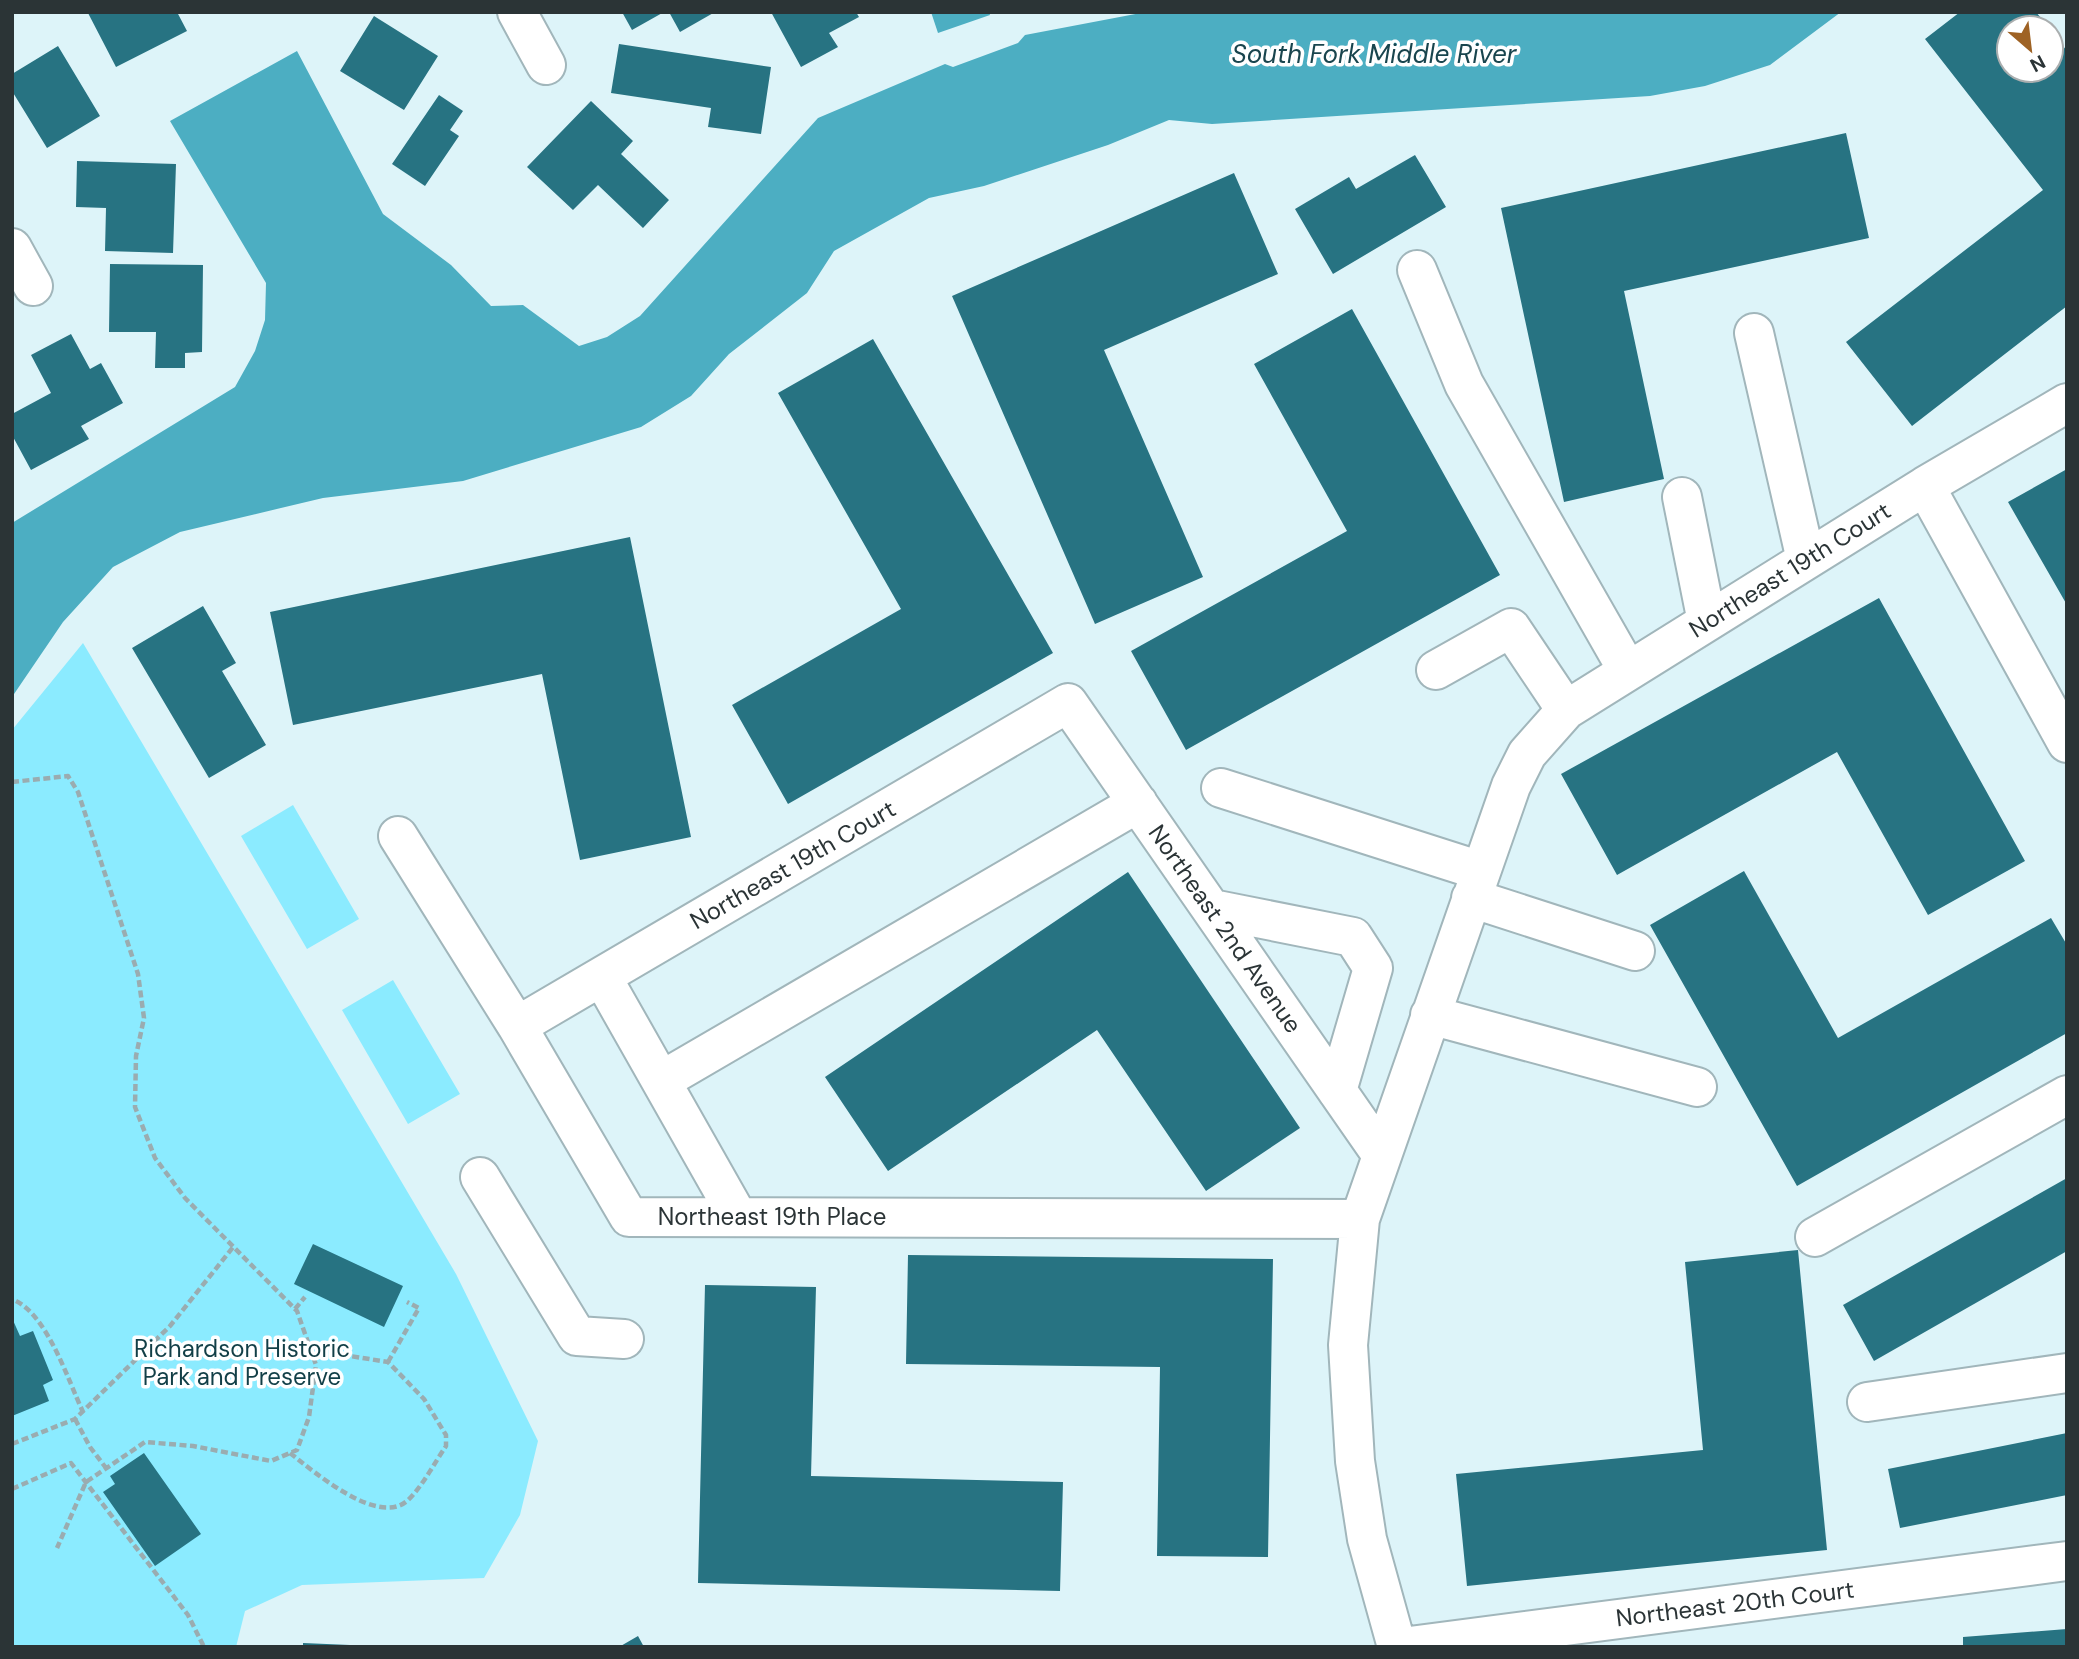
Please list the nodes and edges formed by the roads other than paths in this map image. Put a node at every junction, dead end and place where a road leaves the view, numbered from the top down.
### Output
1 (517, 12) edge
2 (546, 65) dead end
3 (12, 248) edge
4 (1417, 270) dead end
5 (33, 286) dead end
6 (1754, 333) dead end
7 (2067, 403) edge
8 (1925, 486) junction
9 (1682, 497) dead end
10 (1807, 560) junction
11 (1707, 622) junction
12 (1436, 670) dead end
13 (1628, 671) junction
14 (1068, 703) joint
15 (1566, 710) junction
16 (2067, 743) edge
17 (1221, 788) dead end
18 (1138, 803) junction
19 (398, 836) dead end
20 (1476, 884) junction
21 (1212, 909) junction
22 (1635, 951) dead end
23 (602, 977) junction
24 (1430, 1015) junction
25 (517, 1027) junction
26 (661, 1081) junction
27 (1697, 1087) dead end
28 (1337, 1091) junction
29 (2067, 1095) edge
30 (1381, 1154) junction
31 (480, 1177) dead end
32 (738, 1217) junction
33 (1360, 1219) junction
34 (1815, 1237) dead end
35 (624, 1339) dead end
36 (2067, 1373) edge
37 (1867, 1402) dead end
38 (2067, 1561) edge
39 (1400, 1647) edge

1 - 2 street
3 - 5 street
4 - 13 street
6 - 10 street
7 - 8 street, Northeast 19th Court
8 - 10 street, Northeast 19th Court
8 - 16 street
9 - 11 street
10 - 11 street, Northeast 19th Court
11 - 13 street, Northeast 19th Court
12 - 15 street
13 - 15 street, Northeast 19th Court
14 - 18 street, Northeast 2nd Avenue
14 - 23 street, Northeast 19th Court
15 - 20 street, Northeast 19th Court
17 - 20 street
18 - 21 street, Northeast 2nd Avenue
18 - 26 street
19 - 25 street, Northeast 19th Place
20 - 22 street
20 - 24 street
21 - 28 street, Northeast 2nd Avenue
21 - 28 street
23 - 25 street, Northeast 19th Court
23 - 26 street
24 - 27 street
24 - 30 street
25 - 32 street, Northeast 19th Place
26 - 32 street
28 - 30 street, Northeast 2nd Avenue
29 - 34 street
30 - 33 street
31 - 35 street
32 - 33 street, Northeast 19th Place
33 - 39 street
36 - 37 street
38 - 39 street, Northeast 20th Court

